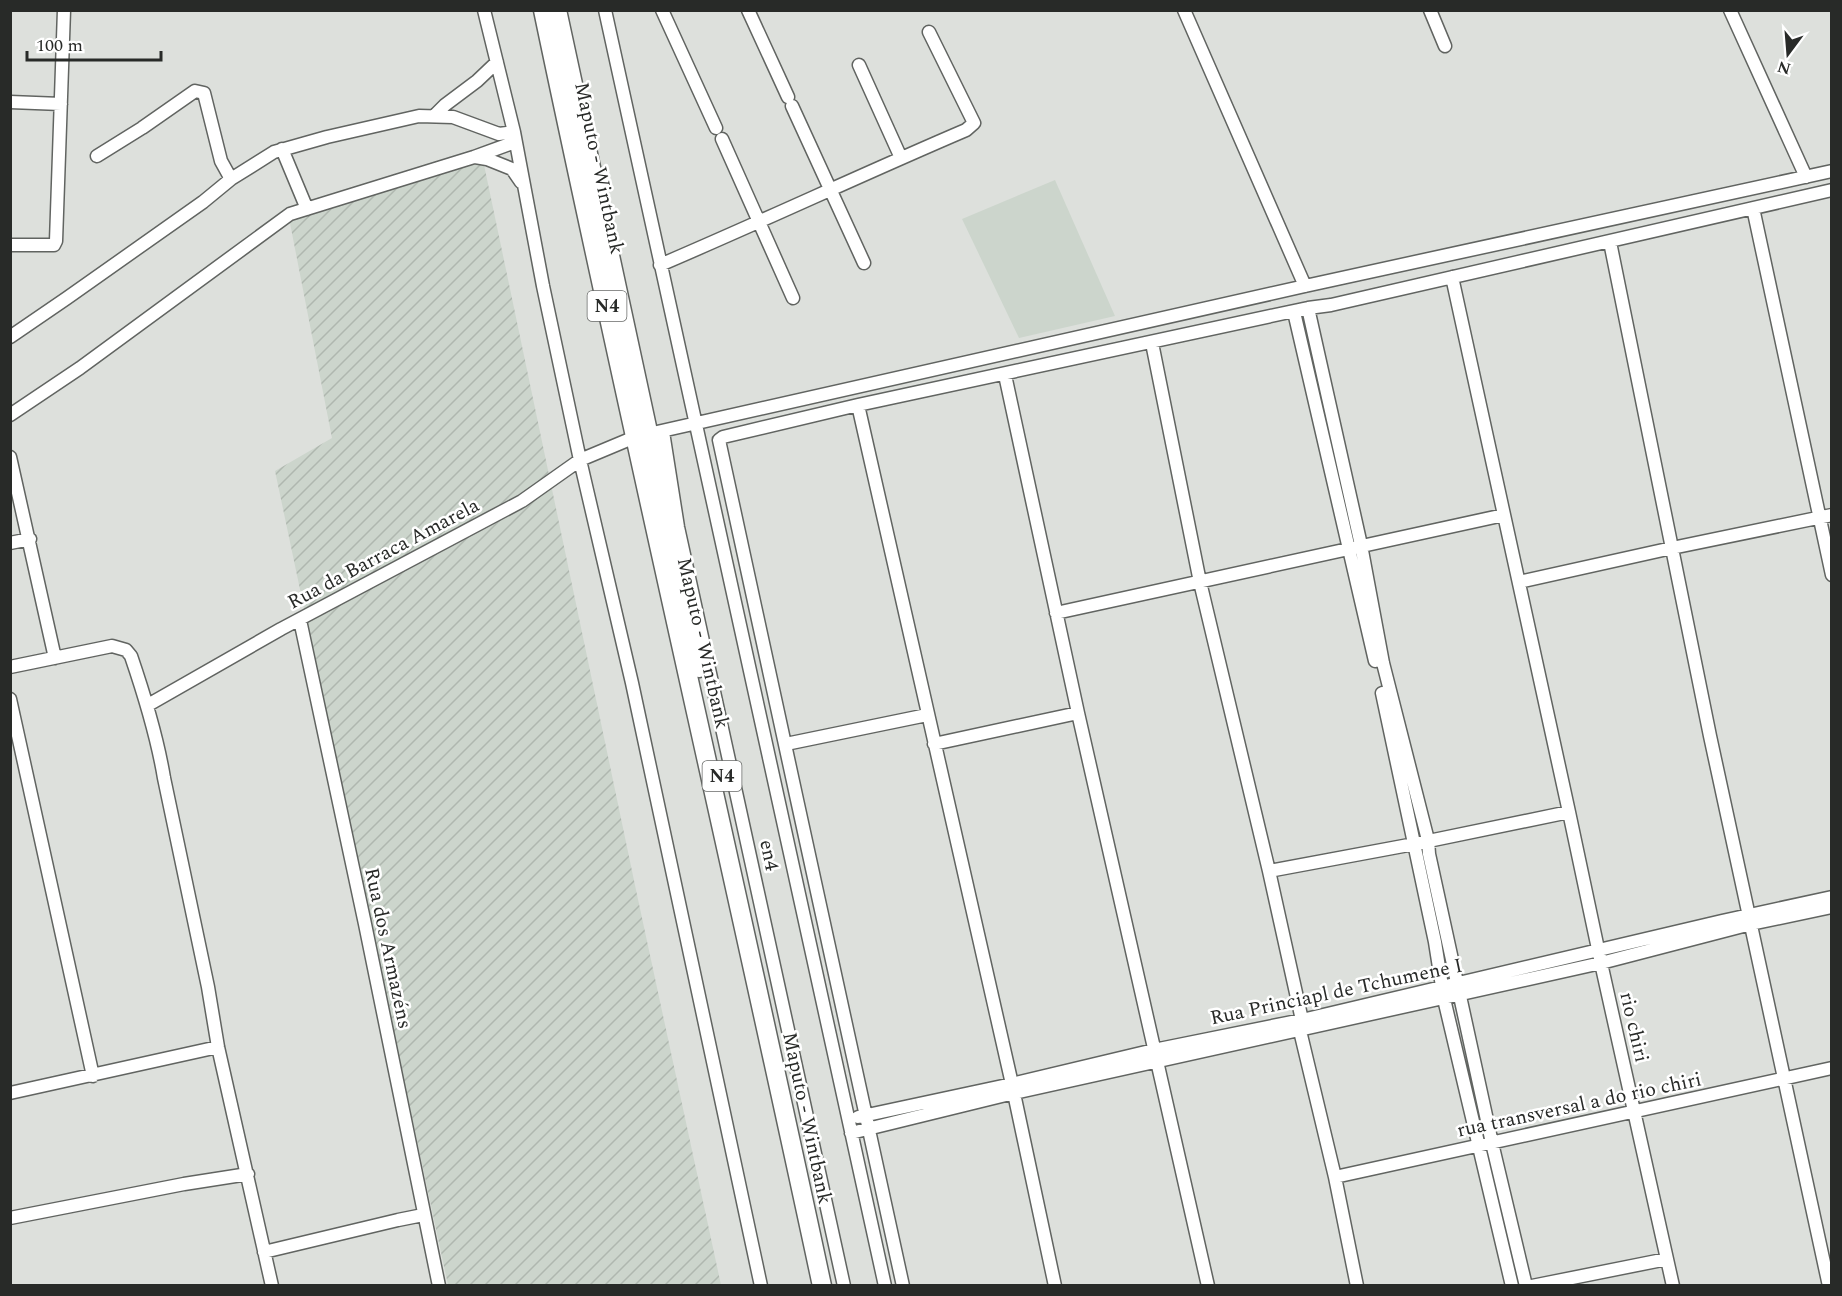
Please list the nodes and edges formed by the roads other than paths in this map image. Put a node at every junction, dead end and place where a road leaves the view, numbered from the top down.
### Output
1 (64, 10) edge
2 (484, 10) edge
3 (543, 10) edge
4 (557, 10) edge
5 (605, 10) edge
6 (662, 10) edge
7 (747, 10) edge
8 (1184, 10) edge
9 (1430, 10) edge
10 (1730, 10) edge
11 (929, 32) dead end
12 (1445, 46) dead end
13 (497, 62) junction
14 (859, 65) dead end
15 (10, 102) edge
16 (61, 104) junction
17 (435, 115) junction
18 (514, 137) junction
19 (282, 149) junction
20 (97, 156) dead end
21 (474, 157) junction
22 (901, 158) junction
23 (1832, 171) edge
24 (1806, 177) junction
25 (231, 179) junction
26 (525, 188) junction
27 (1832, 190) edge
28 (830, 191) junction
29 (1753, 208) junction
30 (307, 209) junction
31 (760, 223) junction
32 (1610, 242) junction
33 (10, 245) edge
34 (864, 263) dead end
35 (660, 265) junction
36 (1452, 277) junction
37 (1305, 286) junction
38 (792, 298) dead end
39 (1308, 308) junction
40 (1294, 312) junction
41 (10, 337) edge
42 (1152, 343) junction
43 (1005, 375) junction
44 (858, 405) junction
45 (10, 416) edge
46 (696, 424) junction
47 (648, 434) junction
48 (10, 457) edge
49 (580, 460) junction
50 (1504, 515) junction
51 (1826, 516) edge
52 (30, 539) junction
53 (10, 543) edge
54 (1355, 547) junction
55 (1672, 548) junction
56 (1832, 574) edge
57 (1200, 582) junction
58 (1519, 582) junction
59 (1056, 613) junction
60 (300, 620) junction
61 (55, 658) junction
62 (10, 667) edge
63 (10, 699) edge
64 (148, 705) junction
65 (1077, 713) junction
66 (927, 715) junction
67 (786, 744) junction
68 (934, 744) junction
69 (1569, 812) junction
70 (1428, 840) junction
71 (1414, 844) junction
72 (1269, 871) junction
73 (1832, 897) edge
74 (1832, 907) edge
75 (1750, 920) junction
76 (1599, 957) junction
77 (1458, 990) junction
78 (1443, 993) junction
79 (1302, 1025) junction
80 (218, 1047) junction
81 (1156, 1056) junction
82 (1832, 1068) edge
83 (93, 1076) junction
84 (1785, 1078) junction
85 (1013, 1088) junction
86 (10, 1093) edge
87 (1635, 1111) junction
88 (865, 1116) junction
89 (848, 1118) junction
90 (868, 1130) junction
91 (851, 1133) junction
92 (1492, 1143) junction
93 (1478, 1146) junction
94 (248, 1174) junction
95 (1335, 1177) junction
96 (423, 1215) junction
97 (10, 1218) edge
98 (264, 1252) junction
99 (1667, 1259) junction
100 (270, 1285) edge
101 (439, 1286) edge
102 (761, 1286) edge
103 (822, 1286) edge
104 (832, 1286) edge
105 (844, 1286) edge
106 (885, 1286) edge
107 (903, 1286) edge
108 (1055, 1286) edge
109 (1208, 1286) edge
110 (1357, 1286) edge
111 (1512, 1286) edge
112 (1526, 1286) edge
113 (1532, 1286) edge
114 (1673, 1286) edge
115 (1829, 1286) edge

1 - 16 street
2 - 13 street
3 - 47 highway, Maputo - Wintbank / N4
4 - 47 highway, Maputo - Wintbank / N4
5 - 35 street
6 - 31 street
7 - 28 street
8 - 37 street
9 - 12 street
10 - 24 street
11 - 22 street
13 - 17 street
13 - 18 street
14 - 22 street
15 - 16 street
16 - 33 street
17 - 18 street
17 - 19 street
18 - 21 street
18 - 26 street
19 - 25 street
19 - 30 street
20 - 25 street
21 - 26 street
21 - 30 street
22 - 28 street
23 - 24 street, Rua da Barraca Amarela
24 - 37 street, Rua da Barraca Amarela
25 - 41 street
26 - 49 street
27 - 29 street
28 - 31 street
28 - 34 street
29 - 32 street
29 - 51 street
30 - 45 street
31 - 35 street
31 - 38 street
32 - 36 street
32 - 55 street
35 - 46 street
36 - 39 street
36 - 50 street, rio chiri
37 - 46 street, Rua da Barraca Amarela
39 - 40 street
39 - 54 street
40 - 42 street
40 - 54 street
42 - 43 street
42 - 57 street
43 - 44 street
43 - 59 street
44 - 66 street
44 - 67 street
46 - 47 street, Rua da Barraca Amarela
46 - 89 street
47 - 49 street, Rua da Barraca Amarela
47 - 103 highway, Maputo - Wintbank / N4
47 - 104 highway, Maputo - Wintbank / N4
47 - 105 street, en4
48 - 52 street
49 - 60 street, Rua da Barraca Amarela
49 - 102 street
50 - 54 street
50 - 58 street, rio chiri
51 - 55 street
51 - 56 street
52 - 53 street
52 - 61 street
54 - 57 street
54 - 70 street
54 - 71 street
55 - 58 street
55 - 75 street
57 - 59 street
57 - 72 street
58 - 69 street, rio chiri
59 - 65 street
60 - 64 street, Rua da Barraca Amarela
60 - 96 street, Rua dos Armazéns
61 - 62 street
61 - 64 street
63 - 83 street
64 - 80 street
65 - 68 street
65 - 81 street
66 - 67 street
66 - 68 street
67 - 88 street
68 - 85 street
69 - 70 street
69 - 76 street, rio chiri
70 - 71 street
70 - 77 street
71 - 72 street
71 - 78 street
72 - 79 street
73 - 75 street, Rua Princiapl de Tchumene I
74 - 75 street, Rua Princiapl de Tchumene I
75 - 76 street, Rua Princiapl de Tchumene I
75 - 84 street
76 - 77 street, Rua Princiapl de Tchumene I
76 - 87 street, rio chiri
77 - 78 street, Rua Princiapl de Tchumene I
77 - 92 street
78 - 79 street, Rua Princiapl de Tchumene I
78 - 93 street
79 - 81 street, Rua Princiapl de Tchumene I
79 - 95 street
80 - 83 street
80 - 94 street
81 - 85 street, Rua Princiapl de Tchumene I
81 - 109 street
82 - 84 street, rua transversal a do rio chiri
83 - 86 street
84 - 87 street, rua transversal a do rio chiri
84 - 115 street
85 - 88 street, Rua Princiapl de Tchumene I
85 - 90 street, Rua Princiapl de Tchumene I
85 - 108 street
87 - 92 street, rua transversal a do rio chiri
87 - 99 street, rio chiri
88 - 89 street, Rua Princiapl de Tchumene I
88 - 90 street
89 - 91 street
90 - 91 street, Rua Princiapl de Tchumene I
90 - 107 street
91 - 106 street
92 - 93 street, rua transversal a do rio chiri
92 - 112 street
93 - 95 street, rua transversal a do rio chiri
93 - 111 street
94 - 97 street
94 - 98 street
95 - 110 street
96 - 98 street
96 - 101 street, Rua dos Armazéns
98 - 100 street
99 - 113 street
99 - 114 street, rio chiri

